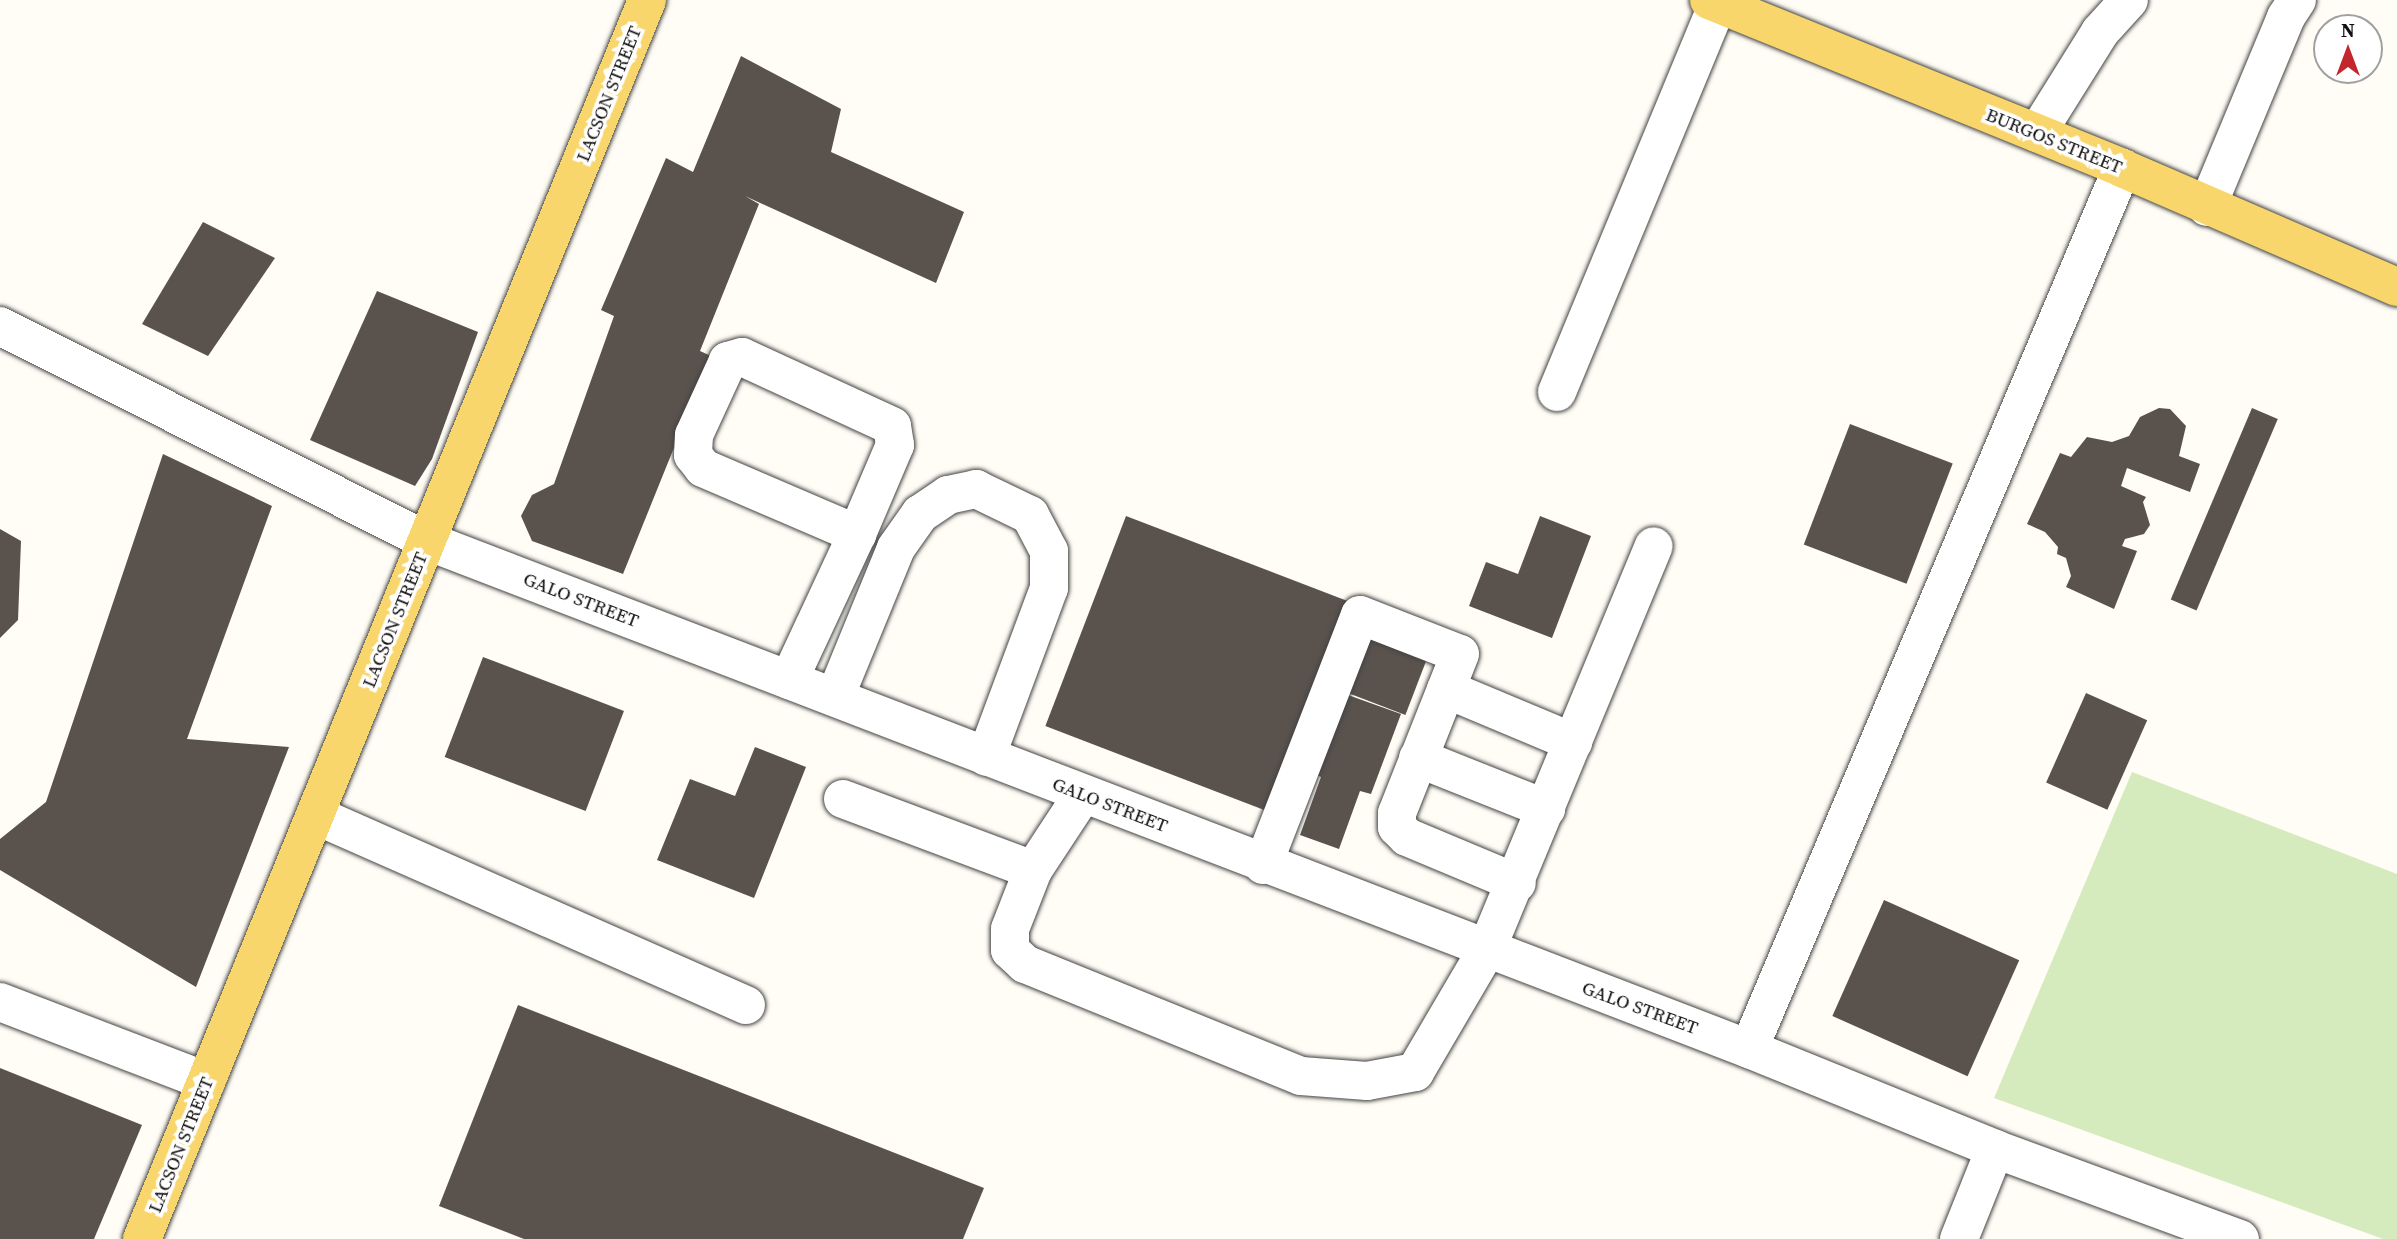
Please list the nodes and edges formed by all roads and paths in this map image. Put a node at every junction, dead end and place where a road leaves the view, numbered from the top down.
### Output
1 (647, 0) edge
2 (2129, 0) edge
3 (2297, 0) edge
4 (1713, 2) edge
5 (2036, 133) junction
6 (2122, 168) junction
7 (2207, 207) junction
8 (2397, 287) edge
9 (0, 326) edge
10 (1556, 393) dead end
11 (857, 534) junction
12 (427, 541) junction
13 (1654, 546) dead end
14 (789, 680) junction
15 (1446, 689) junction
16 (835, 697) junction
17 (1573, 742) junction
18 (986, 757) junction
19 (1418, 758) junction
20 (1083, 794) junction
21 (843, 799) dead end
22 (1546, 808) junction
23 (315, 815) junction
24 (1263, 865) junction
25 (1033, 870) junction
26 (1517, 883) junction
27 (1486, 951) junction
28 (0, 1002) edge
29 (746, 1005) dead end
30 (1749, 1049) junction
31 (206, 1081) junction
32 (1995, 1149) junction
33 (142, 1239) edge
34 (1959, 1239) edge
35 (2240, 1239) edge

1 - 12 main road, LACSON STREET
2 - 5 street
3 - 7 street
4 - 5 main road, BURGOS STREET
4 - 10 street
5 - 6 main road, BURGOS STREET
6 - 7 main road, BURGOS STREET
6 - 30 street
7 - 8 main road, BURGOS STREET
9 - 12 street, GALO STREET
11 - 11 street
11 - 14 street
12 - 14 street, GALO STREET
12 - 23 main road, LACSON STREET
13 - 17 street
14 - 16 street, GALO STREET
15 - 17 street
15 - 19 street
15 - 24 street
16 - 18 street, GALO STREET
16 - 18 street
17 - 22 street
18 - 20 street, GALO STREET
19 - 22 street
19 - 26 street
20 - 24 street, GALO STREET
20 - 25 street
21 - 25 street
22 - 26 street
23 - 29 street
23 - 31 main road, LACSON STREET
24 - 27 street, GALO STREET
25 - 27 street
26 - 27 street
27 - 30 street, GALO STREET
28 - 31 street
30 - 32 street, GALO STREET
31 - 33 main road, LACSON STREET
32 - 34 street
32 - 35 street, GALO STREET

